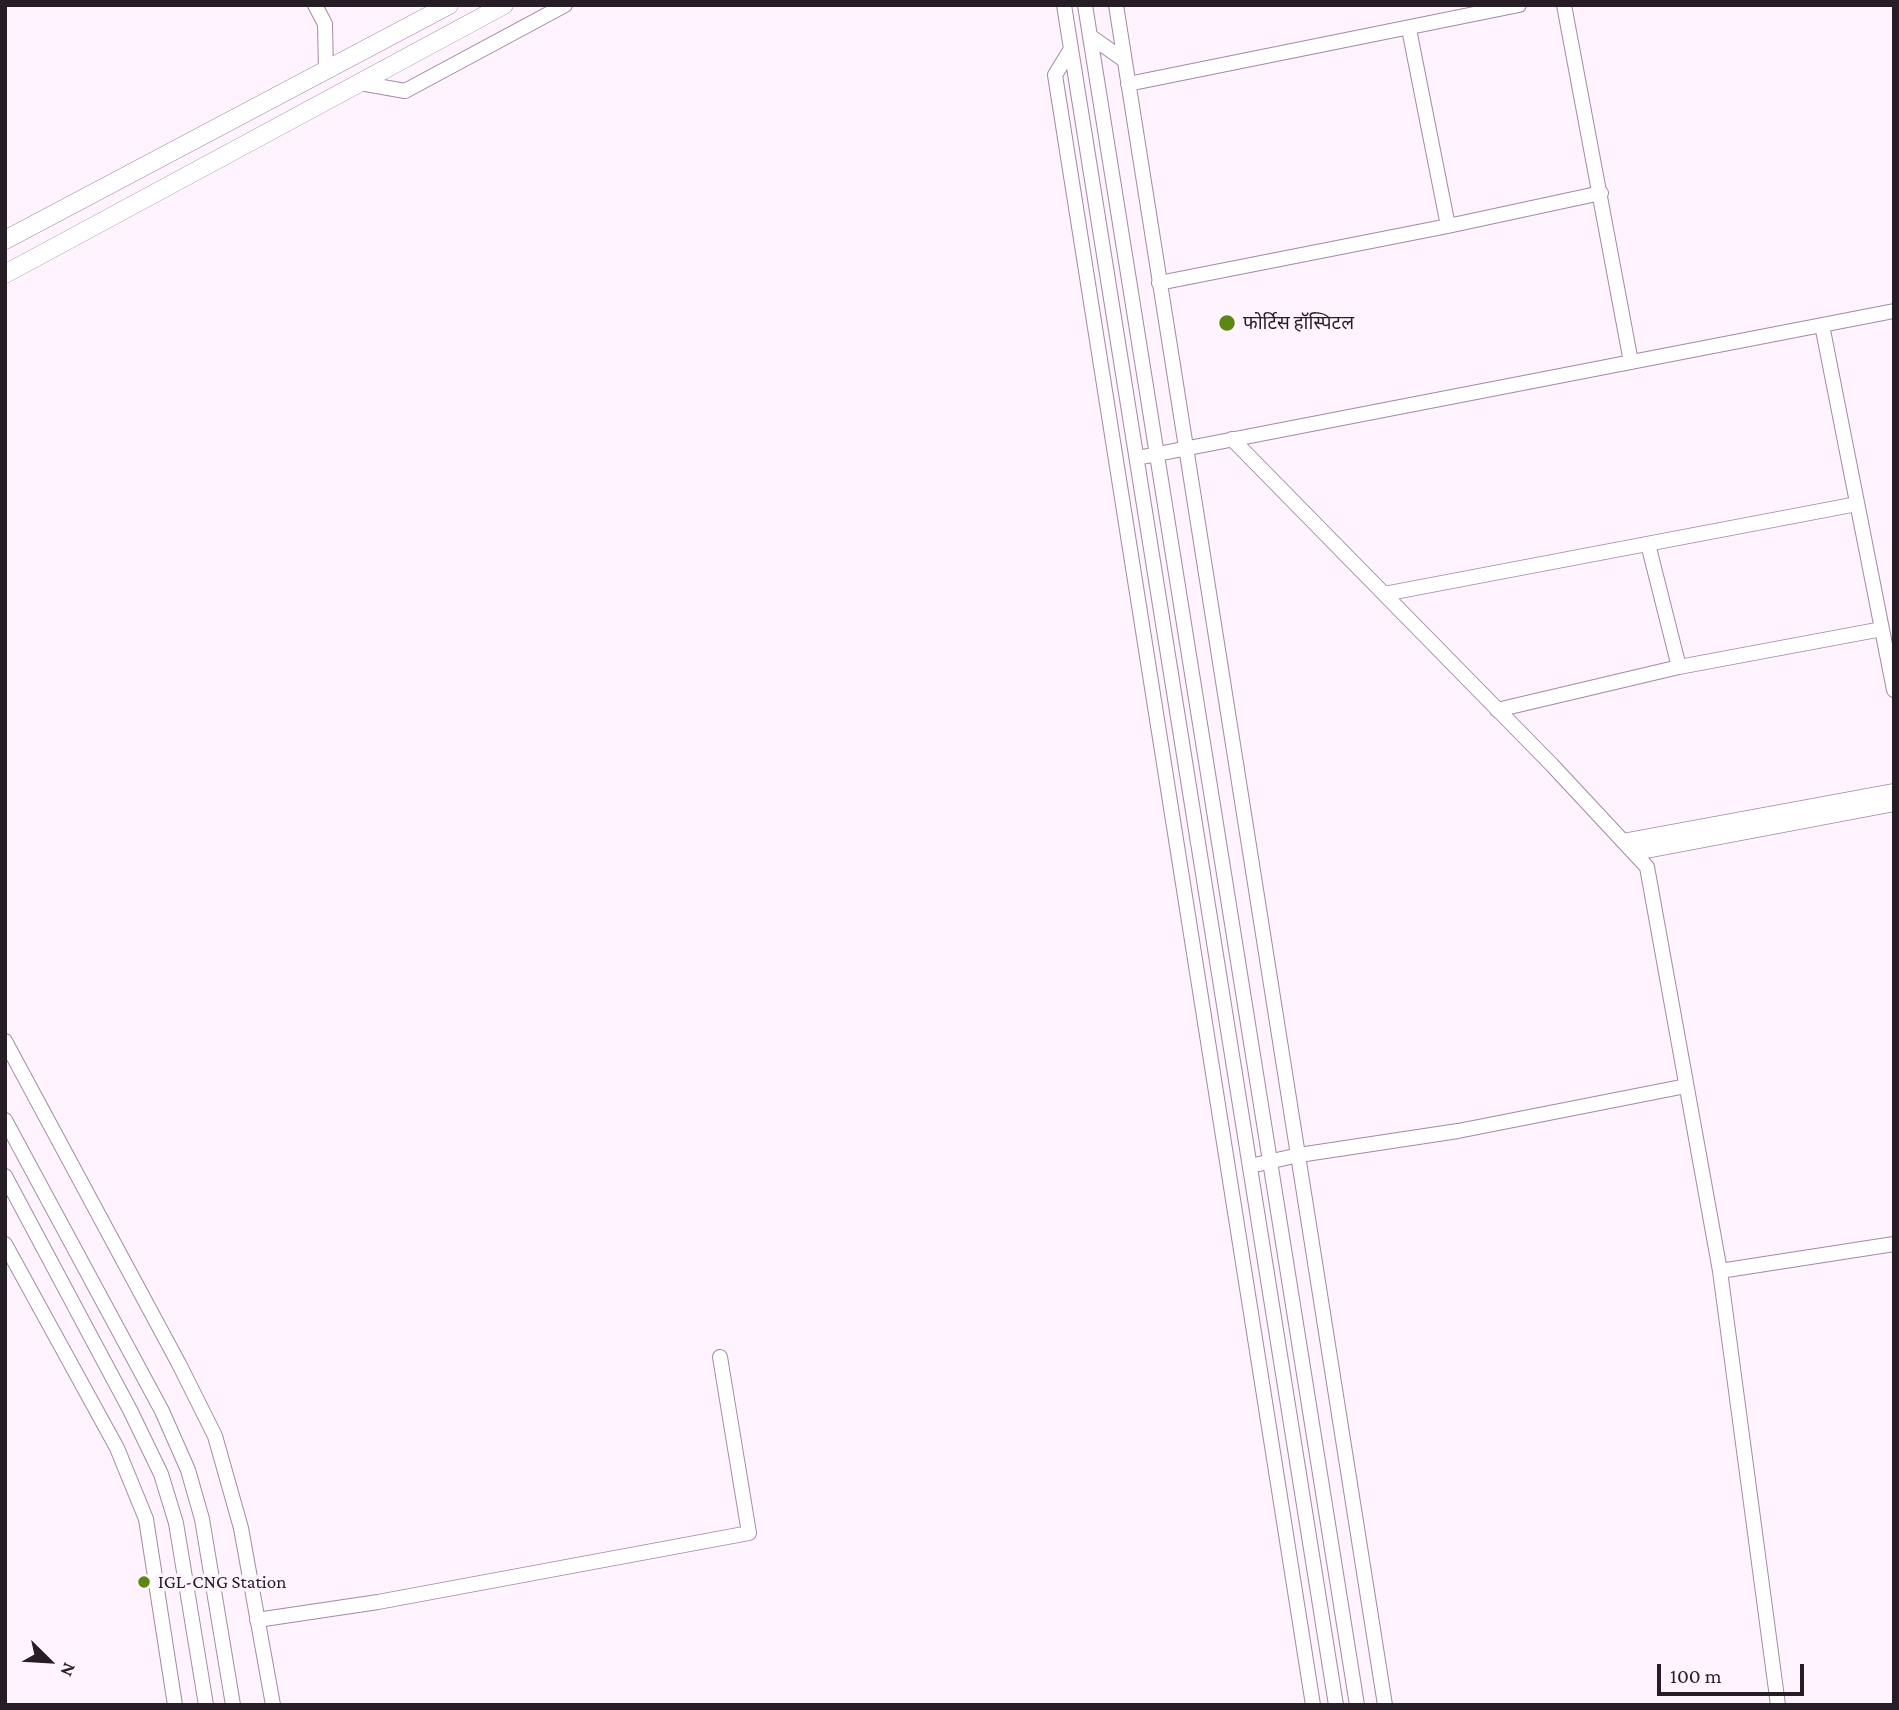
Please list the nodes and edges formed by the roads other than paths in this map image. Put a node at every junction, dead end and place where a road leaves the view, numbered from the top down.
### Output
1 (315, 5) edge
2 (449, 5) edge
3 (504, 5) edge
4 (565, 5) edge
5 (1064, 5) edge
6 (1084, 5) edge
7 (1116, 5) edge
8 (1519, 5) edge
9 (1564, 5) edge
10 (1409, 29) junction
11 (1090, 36) junction
12 (1071, 49) junction
13 (1124, 60) junction
14 (326, 71) junction
15 (360, 83) junction
16 (1128, 84) junction
17 (1601, 192) junction
18 (1448, 226) junction
19 (5, 240) edge
20 (5, 274) edge
21 (1159, 283) junction
22 (1894, 312) edge
23 (1822, 325) junction
24 (1631, 362) junction
25 (1232, 439) junction
26 (1185, 448) junction
27 (1157, 454) junction
28 (1137, 458) junction
29 (1857, 504) junction
30 (1648, 544) junction
31 (1384, 594) junction
32 (1882, 629) junction
33 (1679, 667) junction
34 (1894, 690) edge
35 (1497, 710) junction
36 (1894, 791) edge
37 (1894, 804) edge
38 (1623, 841) junction
39 (1635, 853) junction
40 (5, 1041) edge
41 (1686, 1086) junction
42 (5, 1120) edge
43 (1299, 1155) junction
44 (1270, 1162) junction
45 (1250, 1166) junction
46 (5, 1176) edge
47 (5, 1244) edge
48 (1894, 1244) edge
49 (1720, 1271) junction
50 (720, 1357) dead end
51 (257, 1620) junction
52 (175, 1705) edge
53 (206, 1705) edge
54 (233, 1705) edge
55 (273, 1705) edge
56 (1313, 1705) edge
57 (1336, 1705) edge
58 (1357, 1705) edge
59 (1385, 1705) edge
60 (1778, 1705) edge

1 - 14 street
2 - 14 main road
3 - 15 main road
4 - 15 street
5 - 12 street
6 - 11 street
7 - 13 street
8 - 10 street
9 - 17 street
10 - 16 street
10 - 18 street
11 - 13 street
11 - 27 street
12 - 28 street
12 - 56 street
13 - 16 street
14 - 19 main road
15 - 20 main road
16 - 21 street
17 - 18 street
17 - 24 street
18 - 21 street
21 - 26 street
22 - 23 street
23 - 24 street
23 - 29 street
24 - 25 street
25 - 26 street
25 - 31 street
26 - 27 street
26 - 43 street
27 - 28 street
27 - 44 street
28 - 45 street
29 - 30 street
29 - 32 street
30 - 31 street
30 - 33 street
31 - 35 street
32 - 33 street
32 - 34 street
33 - 35 street
35 - 38 street
36 - 38 street
37 - 39 street
38 - 39 street
39 - 41 street
40 - 51 street
41 - 43 street
41 - 49 street
42 - 54 street
43 - 44 street
43 - 59 street
44 - 45 street
44 - 58 street
45 - 57 street
46 - 53 street
47 - 52 street
48 - 49 street
49 - 60 street
50 - 51 street
51 - 55 street

